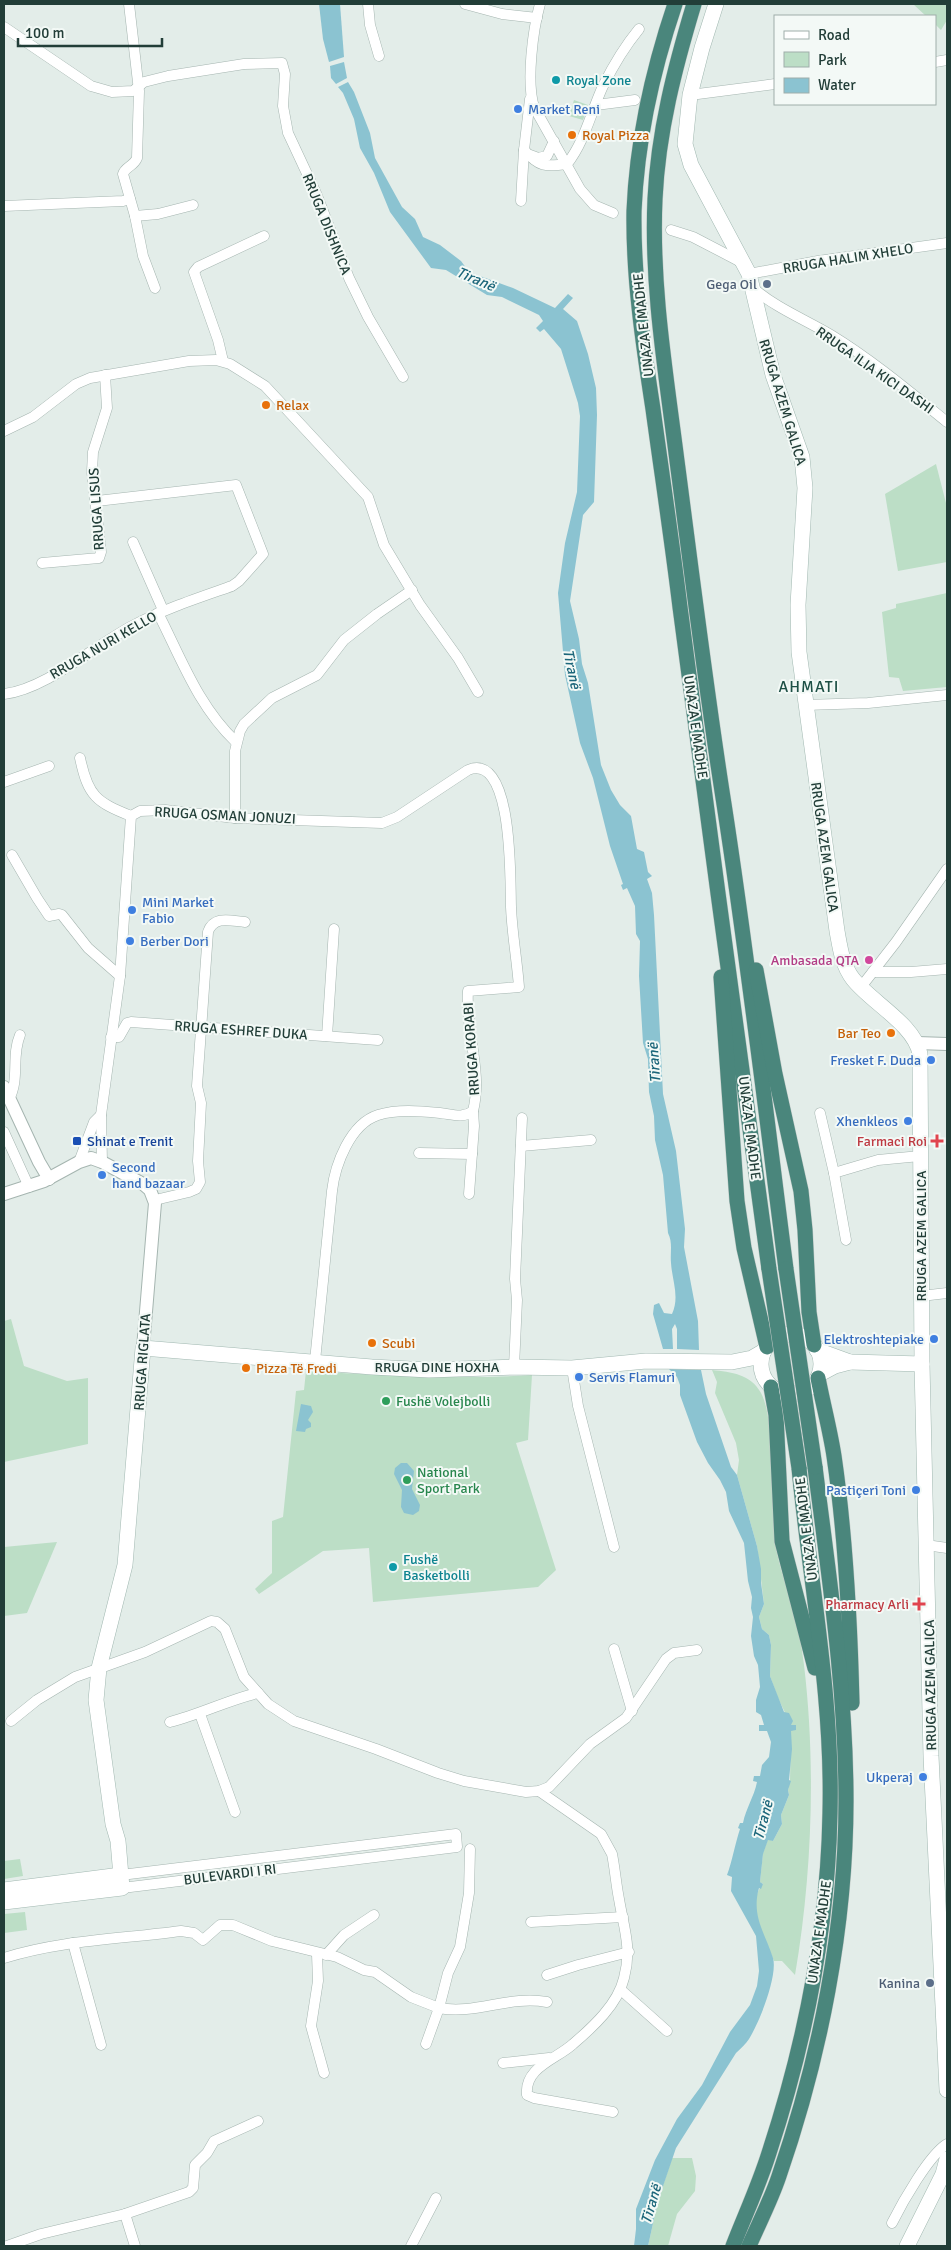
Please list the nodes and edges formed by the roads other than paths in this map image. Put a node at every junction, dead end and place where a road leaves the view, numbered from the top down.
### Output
1 (129, 4) edge
2 (368, 4) edge
3 (465, 4) edge
4 (540, 4) edge
5 (675, 4) edge
6 (694, 4) edge
7 (716, 4) edge
8 (537, 18) junction
9 (4, 27) edge
10 (639, 29) dead end
11 (379, 56) dead end
12 (774, 84) edge
13 (139, 86) junction
14 (530, 96) junction
15 (690, 96) junction
16 (635, 100) dead end
17 (596, 105) junction
18 (554, 141) junction
19 (524, 150) junction
20 (567, 164) junction
21 (130, 199) junction
22 (521, 202) dead end
23 (193, 205) dead end
24 (4, 206) edge
25 (613, 213) dead end
26 (135, 216) junction
27 (671, 230) dead end
28 (264, 236) dead end
29 (947, 243) edge
30 (748, 275) junction
31 (155, 288) dead end
32 (223, 361) junction
33 (105, 375) junction
34 (403, 377) dead end
35 (947, 422) edge
36 (4, 431) edge
37 (97, 501) junction
38 (134, 542) dead end
39 (42, 563) dead end
40 (412, 590) junction
41 (160, 611) junction
42 (478, 692) dead end
43 (4, 694) edge
44 (947, 695) edge
45 (805, 705) junction
46 (236, 742) junction
47 (80, 758) dead end
48 (48, 766) dead end
49 (719, 769) junction
50 (485, 771) joint
51 (702, 772) junction
52 (4, 782) edge
53 (131, 816) junction
54 (235, 818) junction
55 (12, 855) dead end
56 (947, 869) edge
57 (245, 922) dead end
58 (334, 929) dead end
59 (947, 969) edge
60 (873, 972) junction
61 (120, 976) junction
62 (861, 987) junction
63 (202, 1027) junction
64 (20, 1035) dead end
65 (327, 1036) junction
66 (111, 1037) junction
67 (378, 1040) dead end
68 (917, 1043) junction
69 (947, 1044) edge
70 (4, 1087) edge
71 (10, 1099) junction
72 (473, 1111) junction
73 (820, 1113) dead end
74 (101, 1114) junction
75 (522, 1118) dead end
76 (4, 1132) edge
77 (591, 1140) dead end
78 (521, 1146) junction
79 (420, 1153) dead end
80 (472, 1154) junction
81 (920, 1156) junction
82 (79, 1162) junction
83 (102, 1162) junction
84 (834, 1173) junction
85 (50, 1179) junction
86 (29, 1187) junction
87 (4, 1194) edge
88 (469, 1194) dead end
89 (155, 1200) junction
90 (846, 1240) dead end
91 (947, 1292) edge
92 (921, 1296) junction
93 (143, 1348) junction
94 (816, 1348) junction
95 (765, 1349) junction
96 (315, 1361) junction
97 (725, 1362) junction
98 (850, 1362) junction
99 (922, 1364) junction
100 (514, 1367) junction
101 (572, 1368) junction
102 (819, 1376) junction
103 (767, 1381) junction
104 (926, 1546) junction
105 (614, 1547) dead end
106 (947, 1548) edge
107 (614, 1649) dead end
108 (696, 1650) dead end
109 (100, 1668) junction
110 (258, 1693) junction
111 (632, 1711) junction
112 (200, 1714) junction
113 (11, 1721) dead end
114 (170, 1722) dead end
115 (540, 1791) junction
116 (235, 1812) dead end
117 (470, 1849) dead end
118 (117, 1882) junction
119 (4, 1890) edge
120 (4, 1902) edge
121 (374, 1915) dead end
122 (622, 1917) junction
123 (531, 1922) dead end
124 (837, 1924) junction
125 (819, 1938) junction
126 (73, 1943) junction
127 (629, 1952) junction
128 (322, 1954) junction
129 (4, 1958) edge
130 (547, 1975) dead end
131 (621, 1990) junction
132 (547, 2002) dead end
133 (439, 2008) junction
134 (667, 2031) dead end
135 (100, 2044) dead end
136 (426, 2044) dead end
137 (549, 2058) junction
138 (503, 2063) dead end
139 (324, 2073) dead end
140 (947, 2090) edge
141 (613, 2112) dead end
142 (258, 2121) dead end
143 (947, 2144) edge
144 (947, 2159) edge
145 (942, 2184) edge
146 (436, 2198) dead end
147 (125, 2214) junction
148 (892, 2223) dead end
149 (910, 2245) edge
150 (7, 2246) edge
151 (135, 2246) edge
152 (411, 2246) edge
153 (734, 2246) edge
154 (749, 2246) edge

1 - 13 street
2 - 11 street
3 - 8 street
4 - 8 street
5 - 51 highway, UNAZA E MADHE
6 - 49 highway, UNAZA E MADHE
7 - 15 main road, RRUGA AZEM GALICA
8 - 14 street
9 - 13 street
10 - 17 street
12 - 15 street
13 - 21 street
13 - 34 street, RRUGA DISHNICA
14 - 18 street
14 - 19 street
15 - 30 main road, RRUGA AZEM GALICA
16 - 17 street
17 - 20 street
18 - 19 street
18 - 20 street
19 - 20 street
19 - 22 street
20 - 25 street
21 - 24 street
21 - 26 street
23 - 26 street
26 - 31 street
27 - 30 street
28 - 32 street
29 - 30 street, RRUGA HALIM XHELO
30 - 35 street, RRUGA ILIA KICI DASHI
30 - 45 main road, RRUGA AZEM GALICA
32 - 33 street
32 - 40 street
33 - 36 street
33 - 37 street, RRUGA LISUS
37 - 39 street, RRUGA LISUS
37 - 41 street, RRUGA NURI KELLO
38 - 41 street
40 - 42 street
40 - 46 street
41 - 43 street, RRUGA NURI KELLO
41 - 46 street
44 - 45 street
45 - 62 main road, RRUGA AZEM GALICA
46 - 54 street
47 - 53 street
48 - 52 street
49 - 94 highway
49 - 124 highway, UNAZA E MADHE, bridge
50 - 54 street, RRUGA OSMAN JONUZI
50 - 72 street, RRUGA KORABI
51 - 95 highway
51 - 125 highway, UNAZA E MADHE, bridge
53 - 54 street, RRUGA OSMAN JONUZI
53 - 61 street
55 - 61 street
56 - 60 street
57 - 63 street
58 - 65 street
59 - 60 street
60 - 62 street
61 - 66 street
62 - 68 main road, RRUGA AZEM GALICA
63 - 65 street, RRUGA ESHREF DUKA
63 - 66 street, RRUGA ESHREF DUKA
63 - 89 street
64 - 71 street
65 - 67 street, RRUGA ESHREF DUKA
66 - 74 street
68 - 69 street
68 - 81 main road, RRUGA AZEM GALICA
70 - 71 street
71 - 85 street
72 - 80 street
72 - 96 street, RRUGA KORABI
73 - 84 street
74 - 82 street
74 - 83 street
75 - 78 street
76 - 86 street
77 - 78 street
78 - 100 street
79 - 80 street
80 - 88 street
81 - 84 street
81 - 92 main road, RRUGA AZEM GALICA
82 - 83 street
82 - 85 street
83 - 89 street
84 - 90 street
85 - 86 street
86 - 87 street
89 - 93 street, RRUGA RIGLATA
91 - 92 street
92 - 99 main road, RRUGA AZEM GALICA
93 - 96 main road, RRUGA DINE HOXHA
93 - 109 main road, RRUGA RIGLATA
94 - 95 main road, RRUGA DINE HOXHA
94 - 98 main road, RRUGA DINE HOXHA
94 - 102 main road
95 - 97 main road, RRUGA DINE HOXHA
95 - 103 main road
96 - 100 main road, RRUGA DINE HOXHA
97 - 101 main road, RRUGA DINE HOXHA
97 - 103 main road, RRUGA DINE HOXHA
98 - 99 main road, RRUGA DINE HOXHA
98 - 102 main road, RRUGA DINE HOXHA
99 - 104 main road, RRUGA AZEM GALICA
100 - 101 main road, RRUGA DINE HOXHA
101 - 105 street
102 - 103 main road, RRUGA DINE HOXHA
102 - 124 highway
103 - 125 highway
104 - 106 street
104 - 140 main road, RRUGA AZEM GALICA
107 - 111 street
108 - 111 street
109 - 110 street
109 - 113 street
109 - 118 main road, RRUGA RIGLATA
110 - 112 street
110 - 115 street
111 - 115 street
112 - 114 street
112 - 116 street
115 - 122 street
117 - 133 street
118 - 118 street, BULEVARDI I RI
118 - 119 main road, BULEVARDI I RI
118 - 120 main road, BULEVARDI I RI
121 - 128 street
122 - 123 street
122 - 127 street
124 - 154 highway, UNAZA E MADHE
125 - 153 highway, UNAZA E MADHE
126 - 128 street
126 - 129 street
126 - 135 street
127 - 130 street
127 - 131 street
128 - 133 street
128 - 139 street
131 - 134 street
131 - 137 street
132 - 133 street
133 - 136 street
137 - 138 street
137 - 141 street
142 - 147 street
143 - 148 street
144 - 145 main road
145 - 149 main road
146 - 152 street
147 - 150 street
147 - 151 street

